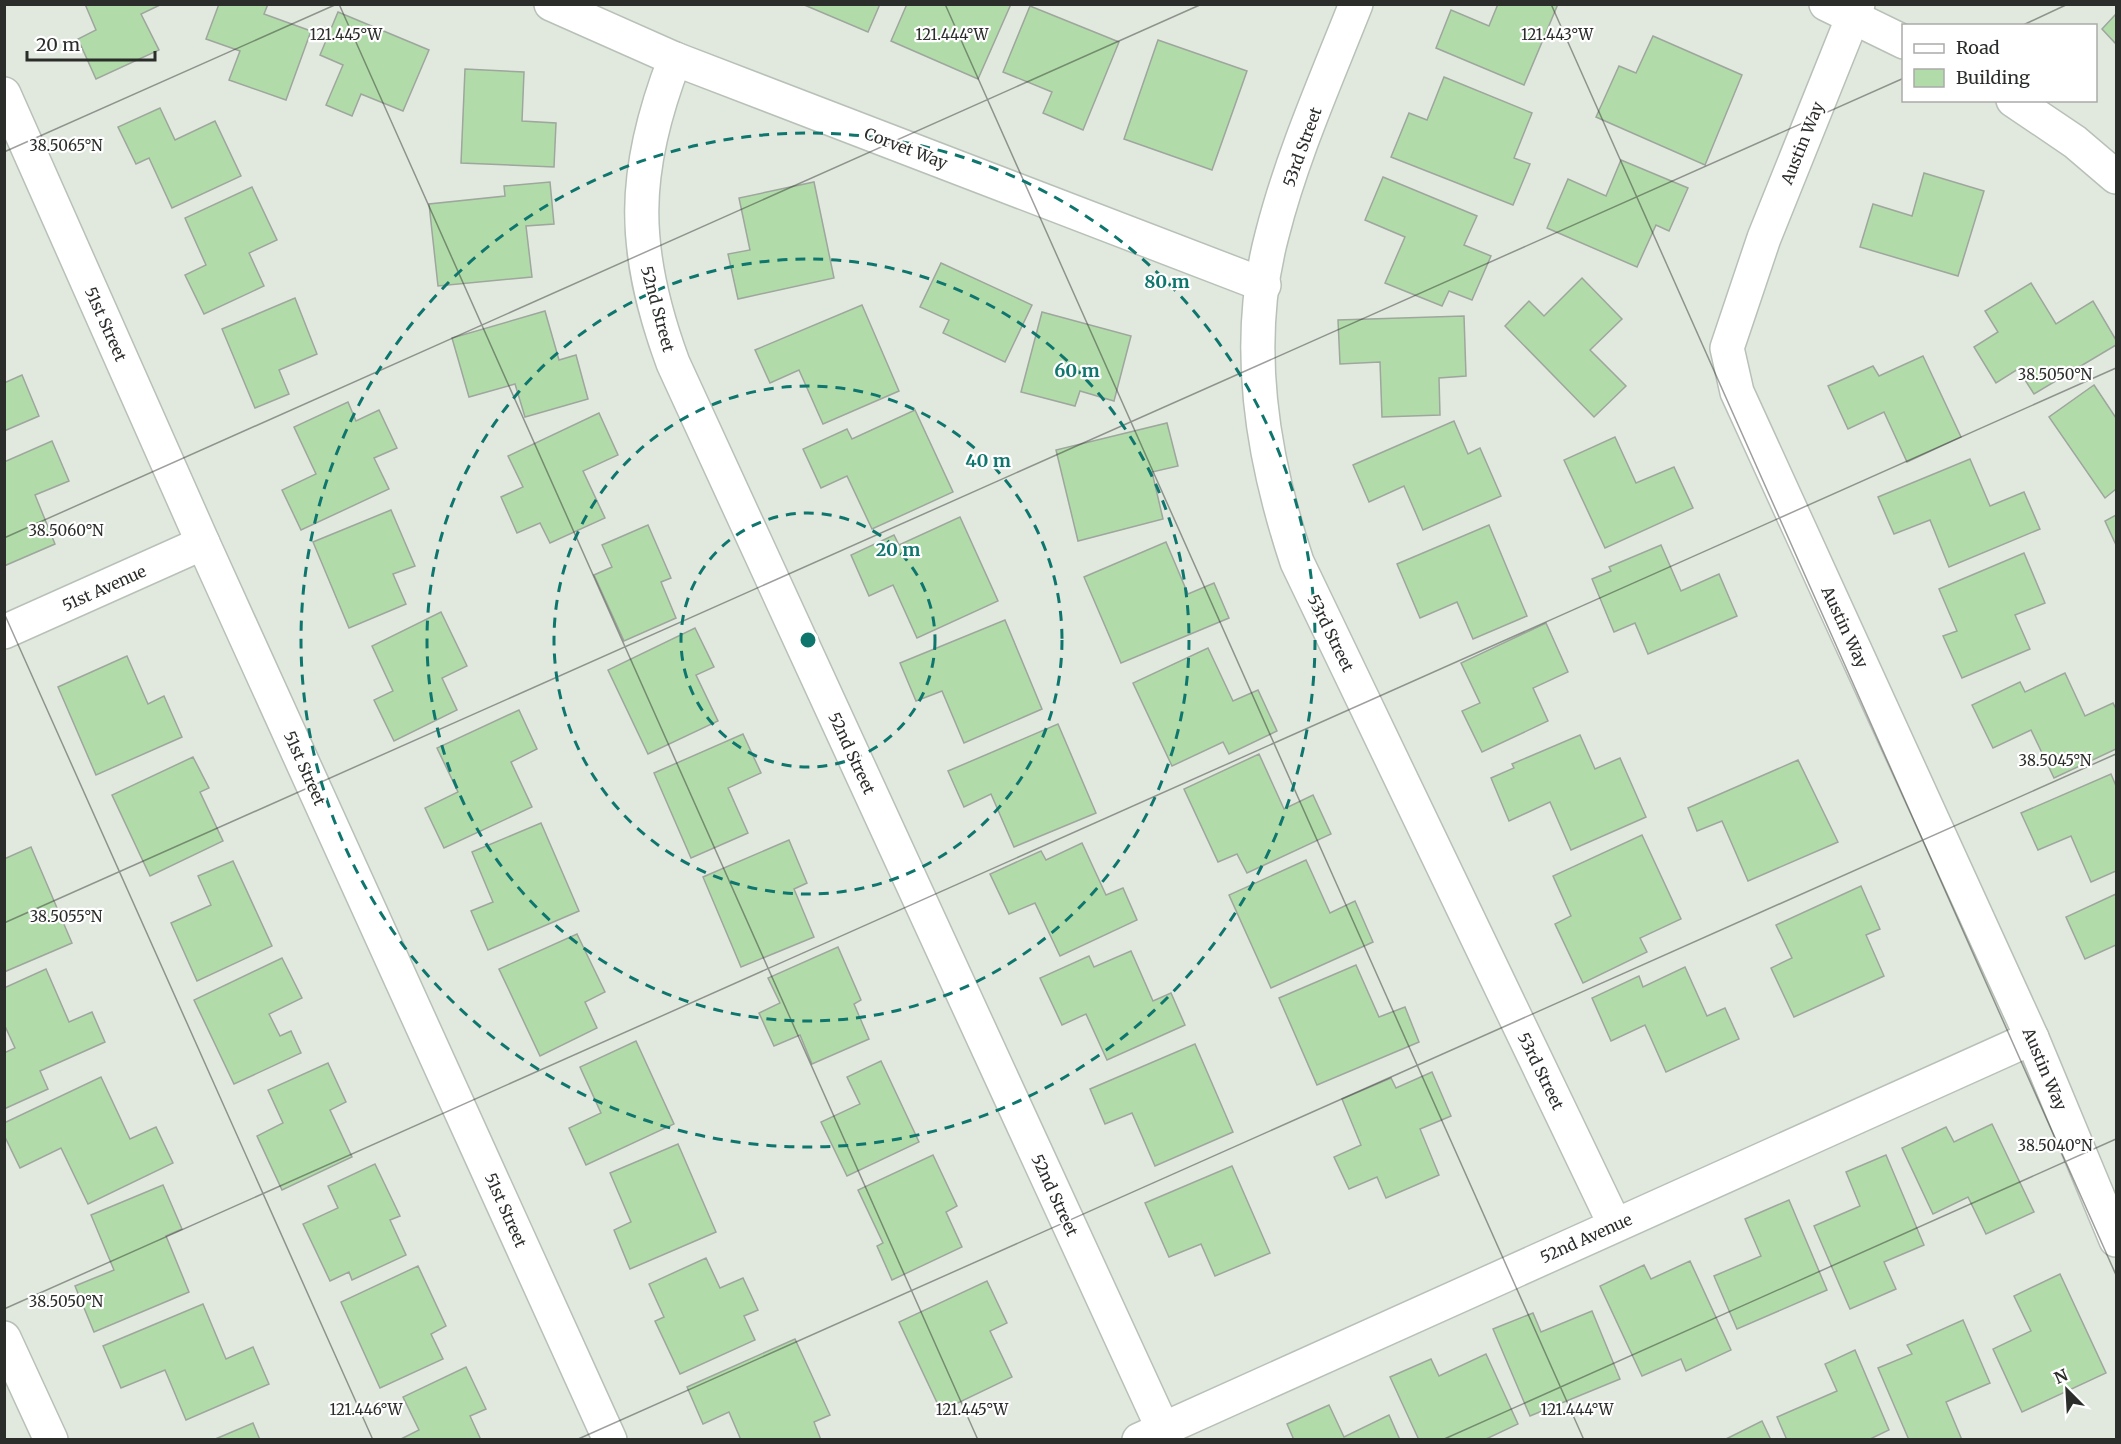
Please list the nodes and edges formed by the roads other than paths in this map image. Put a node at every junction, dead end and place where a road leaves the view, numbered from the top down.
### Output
1 (551, 4) edge
2 (1356, 4) edge
3 (1846, 8) edge
4 (1902, 41) edge
5 (675, 59) junction
6 (4, 94) edge
7 (2016, 102) edge
8 (2116, 177) edge
9 (1264, 285) junction
10 (203, 543) junction
11 (4, 632) edge
12 (2032, 1038) junction
13 (1615, 1225) junction
14 (2116, 1240) edge
15 (4, 1338) edge
16 (1151, 1434) edge
17 (51, 1440) edge
18 (610, 1440) edge

1 - 5 street, Corvet Way
2 - 9 street, 53rd Street
3 - 4 street
3 - 12 street, Austin Way
5 - 9 street, Corvet Way
5 - 16 street, 52nd Street
6 - 10 street, 51st Street
7 - 8 street
9 - 13 street, 53rd Street
10 - 11 street, 51st Avenue
10 - 18 street, 51st Street
12 - 13 street, 52nd Avenue
12 - 14 street, Austin Way
13 - 16 street, 52nd Avenue
15 - 17 street

